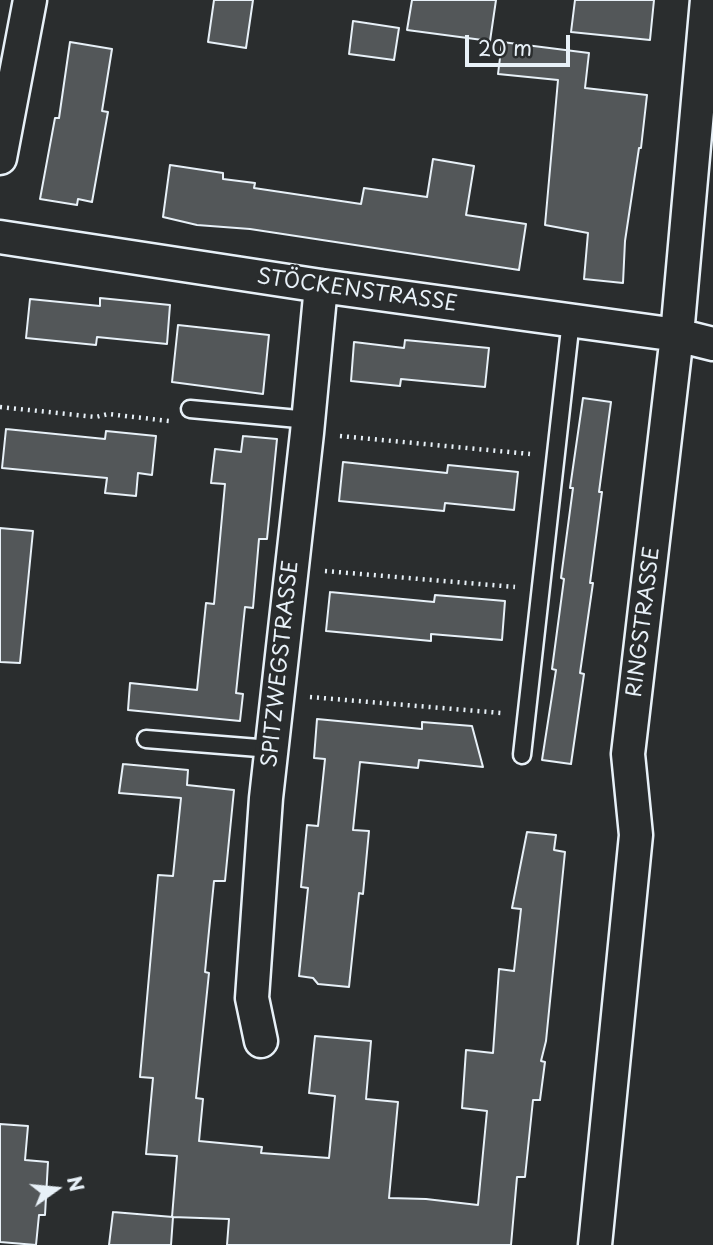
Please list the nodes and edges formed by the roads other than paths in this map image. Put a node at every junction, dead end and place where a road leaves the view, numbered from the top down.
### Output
1 (30, 0) edge
2 (707, 0) edge
3 (0, 158) edge
4 (0, 237) edge
5 (321, 286) junction
6 (571, 320) junction
7 (677, 335) junction
8 (713, 344) edge
9 (190, 409) road end
10 (308, 426) junction
11 (146, 739) dead end
12 (271, 749) junction
13 (522, 755) dead end
14 (261, 1041) dead end
15 (595, 1245) edge

1 - 3 street
2 - 7 street, RINGSTRASSE
4 - 5 street, STÖCKENSTRASSE
5 - 6 street, STÖCKENSTRASSE
5 - 10 street, SPITZWEGSTRASSE
6 - 7 street, STÖCKENSTRASSE
6 - 13 lane
7 - 8 street, STÖCKENSTRASSE
7 - 15 street, RINGSTRASSE
9 - 10 lane
10 - 12 street, SPITZWEGSTRASSE
11 - 12 lane
12 - 14 street, SPITZWEGSTRASSE

